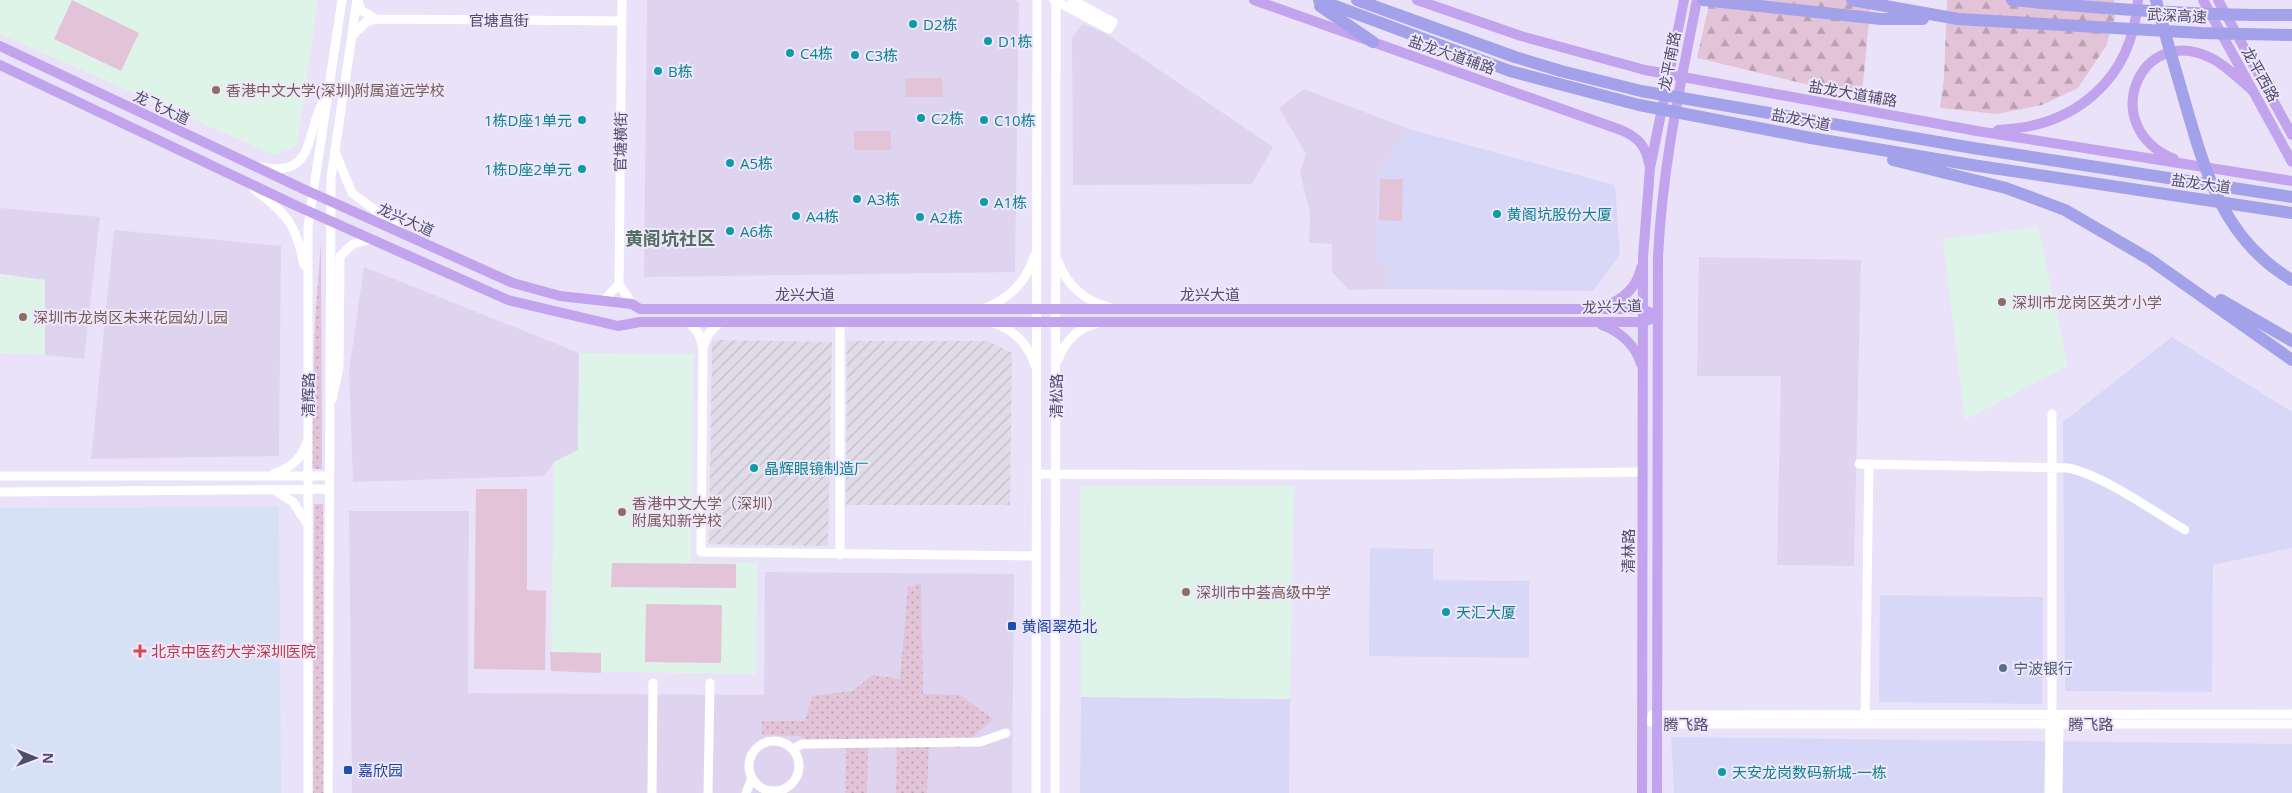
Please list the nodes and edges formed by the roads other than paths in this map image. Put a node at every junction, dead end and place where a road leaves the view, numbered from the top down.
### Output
1 (342, 0) edge
2 (357, 0) edge
3 (622, 0) edge
4 (1037, 0) edge
5 (1055, 0) edge
6 (1072, 0) edge
7 (1254, 0) edge
8 (1312, 0) edge
9 (1319, 0) edge
10 (1357, 0) edge
11 (1372, 0) edge
12 (1417, 0) edge
13 (1684, 0) edge
14 (1697, 0) edge
15 (1703, 0) edge
16 (1852, 0) edge
17 (2012, 0) edge
18 (2051, 0) edge
19 (2138, 0) edge
20 (2156, 0) edge
21 (2203, 0) edge
22 (2218, 0) edge
23 (2090, 8) junction
24 (1390, 12) junction
25 (2292, 15) edge
26 (376, 19) junction
27 (1958, 19) junction
28 (622, 21) junction
29 (2292, 35) edge
30 (352, 36) junction
31 (1373, 42) junction
32 (0, 46) edge
33 (0, 65) edge
34 (328, 92) junction
35 (2253, 92) junction
36 (1687, 106) junction
37 (1977, 131) junction
38 (2292, 135) edge
39 (1811, 138) junction
40 (334, 151) junction
41 (2292, 162) edge
42 (249, 164) junction
43 (2187, 164) junction
44 (1650, 168) junction
45 (242, 180) junction
46 (2292, 181) edge
47 (313, 194) junction
48 (2292, 197) edge
49 (330, 202) junction
50 (310, 212) junction
51 (2292, 213) edge
52 (330, 220) junction
53 (372, 239) junction
54 (417, 240) junction
55 (1037, 246) junction
56 (1056, 251) junction
57 (1643, 257) junction
58 (2292, 280) edge
59 (619, 284) junction
60 (2212, 299) junction
61 (603, 301) junction
62 (308, 303) junction
63 (632, 304) junction
64 (1037, 308) junction
65 (1576, 308) junction
66 (1591, 308) junction
67 (983, 309) junction
68 (1056, 309) junction
69 (1114, 309) junction
70 (1643, 309) junction
71 (1658, 316) junction
72 (689, 322) junction
73 (720, 322) junction
74 (840, 322) junction
75 (990, 322) junction
76 (1037, 322) junction
77 (1056, 322) junction
78 (1101, 322) junction
79 (1576, 322) junction
80 (1591, 322) junction
81 (1643, 322) junction
82 (2288, 339) edge
83 (703, 347) junction
84 (2292, 360) edge
85 (1056, 365) junction
86 (1037, 370) junction
87 (1643, 373) junction
88 (2052, 414) dead end
89 (328, 417) junction
90 (308, 439) junction
91 (2052, 468) junction
92 (1643, 472) junction
93 (1036, 474) junction
94 (1056, 474) junction
95 (0, 476) edge
96 (266, 476) junction
97 (308, 476) junction
98 (328, 476) junction
99 (266, 488) junction
100 (308, 489) junction
101 (328, 489) junction
102 (0, 492) edge
103 (308, 527) junction
104 (2184, 530) dead end
105 (840, 555) junction
106 (1036, 556) junction
107 (653, 683) dead end
108 (710, 683) dead end
109 (2292, 714) edge
110 (1642, 719) junction
111 (1657, 719) junction
112 (1865, 719) junction
113 (2054, 721) junction
114 (2292, 724) edge
115 (1006, 733) dead end
116 (793, 750) junction
117 (752, 778) junction
118 (790, 789) edge
119 (771, 792) edge
120 (308, 793) edge
121 (328, 793) edge
122 (652, 793) edge
123 (708, 793) edge
124 (746, 793) edge
125 (1036, 793) edge
126 (1055, 793) edge
127 (1642, 793) edge
128 (1657, 793) edge
129 (2050, 793) edge
130 (2058, 793) edge

1 - 34 street, 清辉路
2 - 26 street
2 - 30 street, 清辉路
3 - 28 street, 官塘横街
4 - 55 street, 清松路
5 - 6 street
5 - 56 street, 清松路
7 - 31 main road, 盐龙大道辅路
8 - 31 highway
9 - 36 highway, 盐龙大道
10 - 24 highway, 盐龙大道
11 - 24 highway
12 - 37 main road, 盐龙大道辅路
13 - 44 main road, 龙平南路
14 - 71 main road, 龙平南路
15 - 27 highway
16 - 27 highway, 武深高速
17 - 23 highway, 武深高速
18 - 23 highway
19 - 37 main road
20 - 58 highway
21 - 35 main road, 龙平西路
22 - 38 main road, 龙平西路
23 - 25 highway, 武深高速
24 - 36 highway, 盐龙大道
26 - 28 street, 官塘直街
26 - 30 street
27 - 29 highway, 武深高速
28 - 59 street, 官塘横街
30 - 40 street, 清辉路
31 - 44 main road, 盐龙大道辅路
32 - 42 main road, 龙飞大道
33 - 45 main road, 龙飞大道
34 - 42 street
34 - 47 street, 清辉路
35 - 41 main road, 龙平西路
35 - 43 main road
36 - 39 highway, 盐龙大道
36 - 48 highway, 盐龙大道
37 - 43 main road, 盐龙大道辅路
39 - 51 highway, 盐龙大道
39 - 60 highway
40 - 49 street, 清辉路
40 - 54 street
42 - 47 main road, 龙飞大道
43 - 46 main road, 盐龙大道辅路
44 - 57 main road, 龙平南路
45 - 50 main road, 龙飞大道
45 - 62 street
47 - 49 main road, 龙兴大道
47 - 50 street, 清辉路
49 - 52 street, 清辉路
49 - 54 main road, 龙兴大道
50 - 52 main road, 龙兴大道
50 - 62 street, 清辉路
52 - 53 main road, 龙兴大道
52 - 89 street, 清辉路
53 - 72 main road, 龙兴大道
53 - 89 street
54 - 61 main road, 龙兴大道
55 - 64 street, 清松路
55 - 67 street
56 - 68 street, 清松路
56 - 69 street
57 - 66 main road
57 - 70 main road, 清林路
59 - 61 street
59 - 63 street
60 - 82 highway
60 - 84 highway
61 - 63 main road, 龙兴大道
62 - 90 street, 清辉路
63 - 67 main road, 龙兴大道
64 - 67 main road, 龙兴大道
64 - 68 main road, 龙兴大道
64 - 76 street, 清松路
65 - 66 main road, 龙兴大道
65 - 69 main road, 龙兴大道
65 - 79 main road
66 - 70 main road, 龙兴大道
68 - 69 main road, 龙兴大道
68 - 77 street, 清松路
70 - 71 main road, 龙兴大道
70 - 81 main road, 清林路
71 - 81 main road, 龙兴大道
71 - 111 main road, 清林路
72 - 73 main road, 龙兴大道
72 - 83 street
73 - 74 main road, 龙兴大道
73 - 83 street
74 - 75 main road, 龙兴大道
74 - 105 street
75 - 76 main road, 龙兴大道
75 - 86 street
76 - 77 main road, 龙兴大道
76 - 86 street, 清松路
77 - 78 main road, 龙兴大道
77 - 85 street, 清松路
78 - 79 main road, 龙兴大道
78 - 85 street
79 - 80 main road, 龙兴大道
80 - 81 main road, 龙兴大道
80 - 87 main road
81 - 87 main road, 清林路
83 - 105 street
85 - 94 street, 清松路
86 - 93 street, 清松路
87 - 92 main road, 清林路
88 - 91 street
89 - 98 street, 清辉路
90 - 96 street
90 - 97 street, 清辉路
91 - 104 street
91 - 112 street
91 - 113 street
92 - 94 street
92 - 110 main road, 清林路
93 - 94 street
93 - 106 street, 清松路
94 - 126 street, 清松路
95 - 96 street
96 - 97 street
97 - 98 street
97 - 100 street, 清辉路
98 - 101 street, 清辉路
99 - 100 street
99 - 102 street
99 - 103 street
100 - 101 street
100 - 103 street, 清辉路
101 - 121 street, 清辉路
103 - 120 street, 清辉路
105 - 106 street
106 - 125 street, 清松路
107 - 122 street
108 - 123 street
109 - 113 street, 腾飞路
110 - 111 street, 腾飞路
110 - 127 main road, 清林路
111 - 112 street, 腾飞路
111 - 128 main road, 清林路
112 - 113 street, 腾飞路
113 - 114 street, 腾飞路
113 - 129 street
113 - 130 street
115 - 116 street
116 - 117 street
116 - 118 street
117 - 119 street
117 - 124 street
118 - 119 street

